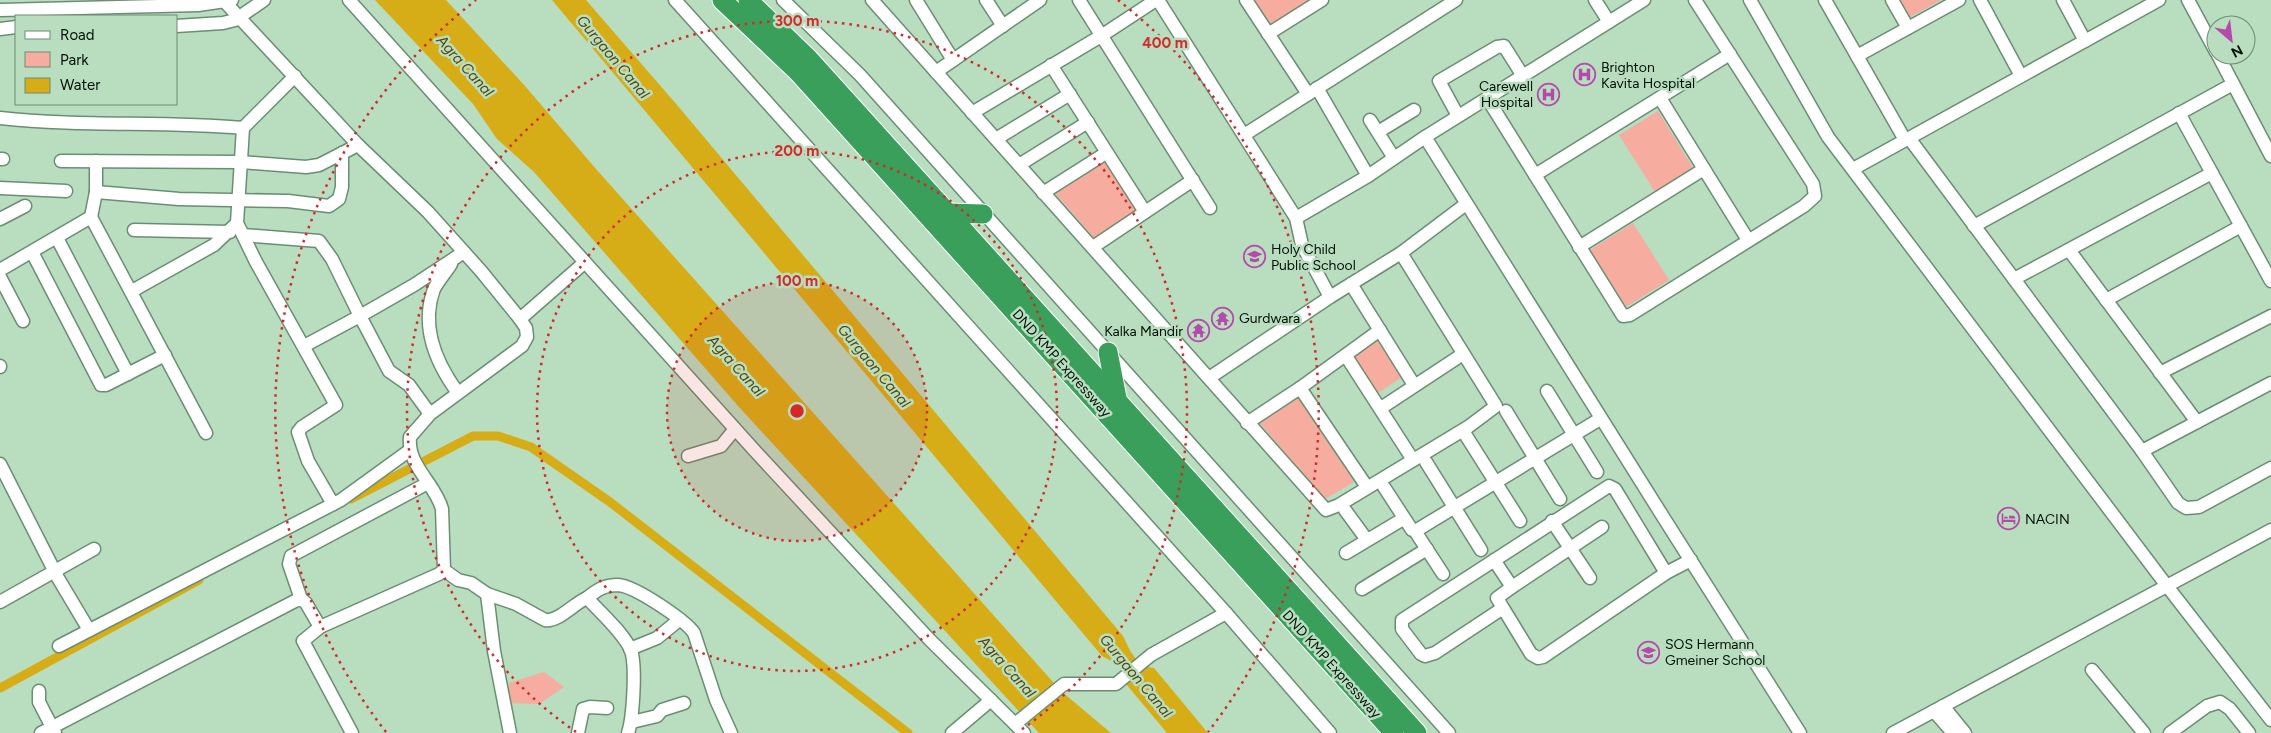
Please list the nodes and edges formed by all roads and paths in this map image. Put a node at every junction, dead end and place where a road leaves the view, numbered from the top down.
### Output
1 (8, 0) edge
2 (264, 0) edge
3 (349, 0) edge
4 (675, 0) edge
5 (722, 0) edge
6 (748, 0) edge
7 (783, 0) edge
8 (872, 0) edge
9 (916, 0) edge
10 (986, 0) edge
11 (1040, 0) edge
12 (1079, 0) edge
13 (1157, 0) edge
14 (1246, 0) edge
15 (1322, 0) edge
16 (1456, 0) edge
17 (1595, 0) edge
18 (1644, 0) edge
19 (1695, 0) edge
20 (1750, 0) edge
21 (1824, 0) edge
22 (1892, 0) edge
23 (1959, 0) edge
24 (1980, 0) edge
25 (2063, 0) edge
26 (2159, 0) edge
27 (2188, 0) edge
28 (227, 1) edge
29 (0, 4) edge
30 (0, 10) edge
31 (241, 17) junction
32 (1609, 22) junction
33 (178, 26) edge
34 (1002, 26) junction
35 (15, 27) edge
36 (1908, 28) junction
37 (0, 29) edge
38 (1268, 34) junction
39 (2206, 34) edge
40 (1101, 36) junction
41 (2085, 41) junction
42 (1730, 54) junction
43 (1857, 56) junction
44 (953, 60) junction
45 (1051, 65) junction
46 (2223, 65) edge
47 (936, 72) junction
48 (295, 76) junction
49 (1523, 76) junction
50 (2021, 76) junction
51 (2233, 84) junction
52 (1312, 91) junction
53 (1070, 94) junction
54 (1487, 98) junction
55 (1660, 98) junction
56 (1414, 110) dead end
57 (972, 113) junction
58 (2179, 113) junction
59 (1458, 116) junction
60 (0, 118) edge
61 (1370, 120) dead end
62 (1088, 122) junction
63 (243, 128) junction
64 (1378, 132) junction
65 (1244, 135) junction
66 (1425, 137) junction
67 (996, 139) junction
68 (1907, 139) junction
69 (358, 145) junction
70 (342, 153) junction
71 (1106, 153) junction
72 (2271, 156) edge
73 (1394, 158) junction
74 (61, 161) dead end
75 (96, 161) junction
76 (241, 162) junction
77 (1019, 165) junction
78 (1704, 169) junction
79 (1853, 169) junction
80 (2212, 173) junction
81 (1535, 175) junction
82 (1368, 176) junction
83 (1193, 180) junction
84 (0, 188) edge
85 (66, 191) dead end
86 (96, 192) junction
87 (1043, 193) junction
88 (239, 200) junction
89 (1466, 204) junction
90 (25, 206) dead end
91 (1210, 208) dead end
92 (1145, 212) junction
93 (948, 214) junction
94 (983, 214) junction
95 (91, 218) junction
96 (1296, 218) junction
97 (0, 219) edge
98 (1974, 226) junction
99 (2241, 226) junction
100 (234, 227) junction
101 (134, 230) dead end
102 (243, 235) junction
103 (57, 238) junction
104 (1748, 240) junction
105 (1093, 247) junction
106 (1579, 247) junction
107 (2069, 250) junction
108 (32, 252) junction
109 (1401, 253) junction
110 (460, 254) junction
111 (584, 263) junction
112 (0, 270) edge
113 (0, 278) edge
114 (2014, 279) junction
115 (2271, 281) edge
116 (1350, 284) junction
117 (132, 291) junction
118 (1330, 297) junction
119 (2106, 300) junction
120 (360, 316) junction
121 (2271, 316) edge
122 (520, 319) junction
123 (23, 321) dead end
124 (1380, 330) junction
125 (304, 346) junction
126 (1108, 352) junction
127 (1463, 354) junction
128 (165, 355) junction
129 (1346, 356) junction
130 (2160, 373) junction
131 (128, 374) junction
132 (1209, 378) junction
133 (2271, 383) edge
134 (1414, 386) junction
135 (1300, 388) junction
136 (1547, 391) dead end
137 (458, 393) junction
138 (1117, 399) junction
139 (1381, 408) junction
140 (1506, 411) dead end
141 (430, 414) junction
142 (1600, 419) junction
143 (2197, 422) junction
144 (1247, 423) junction
145 (735, 430) junction
146 (206, 433) dead end
147 (1465, 434) dead end
148 (1576, 435) junction
149 (2142, 451) junction
150 (410, 452) junction
151 (688, 456) dead end
152 (1534, 458) junction
153 (1412, 460) junction
154 (1426, 462) dead end
155 (0, 464) edge
156 (2271, 468) edge
157 (1597, 472) dead end
158 (1496, 482) junction
159 (428, 483) junction
160 (1384, 486) dead end
161 (1367, 487) junction
162 (1560, 499) dead end
163 (334, 504) junction
164 (1454, 507) junction
165 (1344, 510) dead end
166 (1404, 519) junction
167 (1520, 521) dead end
168 (1552, 521) junction
169 (1602, 527) dead end
170 (2271, 530) edge
171 (1415, 531) junction
172 (1367, 540) junction
173 (1569, 547) junction
174 (94, 549) dead end
175 (1427, 549) junction
176 (1481, 550) dead end
177 (1346, 553) dead end
178 (1494, 560) junction
179 (1691, 560) junction
180 (444, 570) junction
181 (54, 572) junction
182 (1666, 573) junction
183 (1443, 574) dead end
184 (1590, 578) dead end
185 (2167, 586) junction
186 (1512, 587) junction
187 (1362, 589) dead end
188 (487, 594) junction
189 (587, 598) junction
190 (301, 599) junction
191 (0, 602) edge
192 (1503, 608) junction
193 (1226, 613) junction
194 (679, 620) junction
195 (320, 626) junction
196 (89, 630) junction
197 (59, 646) dead end
198 (630, 649) junction
199 (2092, 670) dead end
200 (39, 691) dead end
201 (992, 700) junction
202 (684, 703) dead end
203 (607, 708) dead end
204 (1939, 708) junction
205 (2271, 720) edge
206 (630, 727) edge
207 (1020, 729) edge
208 (49, 731) edge
209 (1957, 732) edge
210 (352, 733) edge
211 (510, 733) edge
212 (578, 733) edge
213 (731, 733) edge
214 (952, 733) edge
215 (1330, 733) edge
216 (1394, 733) edge
217 (1417, 733) edge
218 (1448, 733) edge
219 (1800, 733) edge
220 (1893, 733) edge
221 (2144, 733) edge
222 (2170, 733) edge
223 (2249, 733) edge

1 - 29 street
2 - 31 street
3 - 111 street
4 - 193 street
5 - 216 highway, DND KMP Expressway
6 - 93 highway, DND KMP Expressway
7 - 94 street
8 - 47 street
9 - 44 street
10 - 34 street
11 - 34 street
12 - 40 street
13 - 40 street
13 - 65 street
14 - 38 street
15 - 38 street
16 - 52 street
17 - 32 street
18 - 32 street
19 - 42 street
20 - 79 street
21 - 43 street
22 - 36 street
23 - 36 street
24 - 50 street
25 - 41 street
26 - 41 street
27 - 39 street
28 - 30 street
28 - 31 street
31 - 33 street
31 - 48 street
32 - 49 street
34 - 44 street
35 - 37 street
36 - 43 street
38 - 52 street
40 - 45 street
40 - 83 street
41 - 50 street
42 - 55 street
42 - 104 street
43 - 68 street
44 - 47 street
45 - 53 street
45 - 57 street
46 - 51 street
47 - 57 street
48 - 63 street
48 - 69 street
49 - 54 street
49 - 59 street
50 - 68 street
51 - 58 street
51 - 72 street
52 - 65 street
52 - 82 street
53 - 62 street
53 - 67 street
54 - 59 street
54 - 81 street
55 - 78 street
55 - 81 street
56 - 64 street
57 - 67 street
58 - 80 street
58 - 98 street
59 - 66 street
60 - 63 street
61 - 64 street
62 - 71 street
62 - 77 street
63 - 76 street
64 - 73 street
65 - 96 street
66 - 73 street
66 - 89 street
67 - 77 street
68 - 79 street
68 - 98 street
69 - 70 street
69 - 110 street
70 - 76 street
70 - 88 street
71 - 87 street
71 - 92 street
73 - 82 street
74 - 75 street
75 - 76 street
75 - 86 street
76 - 88 street
77 - 87 street
78 - 104 street
78 - 106 street
79 - 185 street
80 - 99 street
80 - 107 street
81 - 106 street
82 - 96 street
83 - 91 street
83 - 92 street
84 - 85 street
86 - 88 street
86 - 95 street
87 - 105 street
88 - 100 street
89 - 109 street
89 - 142 street
90 - 97 street
92 - 105 street
93 - 94 highway
93 - 138 highway, DND KMP Expressway
94 - 126 street
95 - 103 street
95 - 117 street
96 - 118 street
98 - 114 street
99 - 115 street
99 - 119 street
100 - 101 street
100 - 102 street
100 - 117 street
102 - 120 street
102 - 125 street
103 - 108 street
103 - 131 street
104 - 106 street
105 - 132 street
107 - 114 street
107 - 119 street
108 - 112 street
108 - 131 street
109 - 116 street
109 - 127 street
110 - 120 street
110 - 122 street
110 - 137 street
111 - 122 street
111 - 145 street
113 - 123 street
114 - 149 street
116 - 118 street
116 - 124 street
117 - 128 street
118 - 132 street
119 - 130 street
120 - 125 street
120 - 141 street
121 - 130 street
122 - 137 street
124 - 129 street
124 - 134 street
125 - 163 street
126 - 138 highway
126 - 218 street
127 - 134 street
127 - 153 street
128 - 131 street
128 - 146 street
129 - 135 street
129 - 139 street
130 - 143 street
132 - 144 street
133 - 143 street
134 - 139 street
135 - 144 street
135 - 161 street
136 - 148 street
137 - 141 street
138 - 217 highway, DND KMP Expressway
139 - 153 street
140 - 152 street
141 - 150 street
142 - 148 street
142 - 179 street
143 - 149 street
144 - 161 street
145 - 151 street
145 - 201 street
147 - 158 street
148 - 152 street
148 - 157 street
149 - 156 street
150 - 159 street
150 - 163 street
152 - 158 street
152 - 162 street
153 - 161 street
154 - 164 street
155 - 181 street
158 - 164 street
158 - 167 street
159 - 180 street
159 - 190 street
160 - 166 street
163 - 196 street
164 - 171 street
164 - 176 street
165 - 172 street
166 - 171 street
166 - 172 street
168 - 173 street
168 - 178 street
168 - 182 street
169 - 173 street
170 - 185 street
171 - 175 street
172 - 177 street
173 - 184 street
173 - 186 street
174 - 181 street
175 - 183 street
175 - 187 street
178 - 186 street
178 - 192 street
179 - 182 street
179 - 219 street
180 - 188 street
180 - 195 street
181 - 191 street
181 - 196 street
182 - 192 street
185 - 204 street
185 - 205 street
186 - 192 street
188 - 189 street
188 - 211 street
189 - 194 street
189 - 198 street
190 - 195 street
190 - 208 street
193 - 207 street
193 - 215 street
194 - 198 street
194 - 213 street
195 - 210 street
196 - 197 street
198 - 206 street
199 - 221 street
200 - 208 street
201 - 207 street
201 - 214 street
202 - 206 street
203 - 212 street
204 - 209 street
204 - 220 street
222 - 223 street

